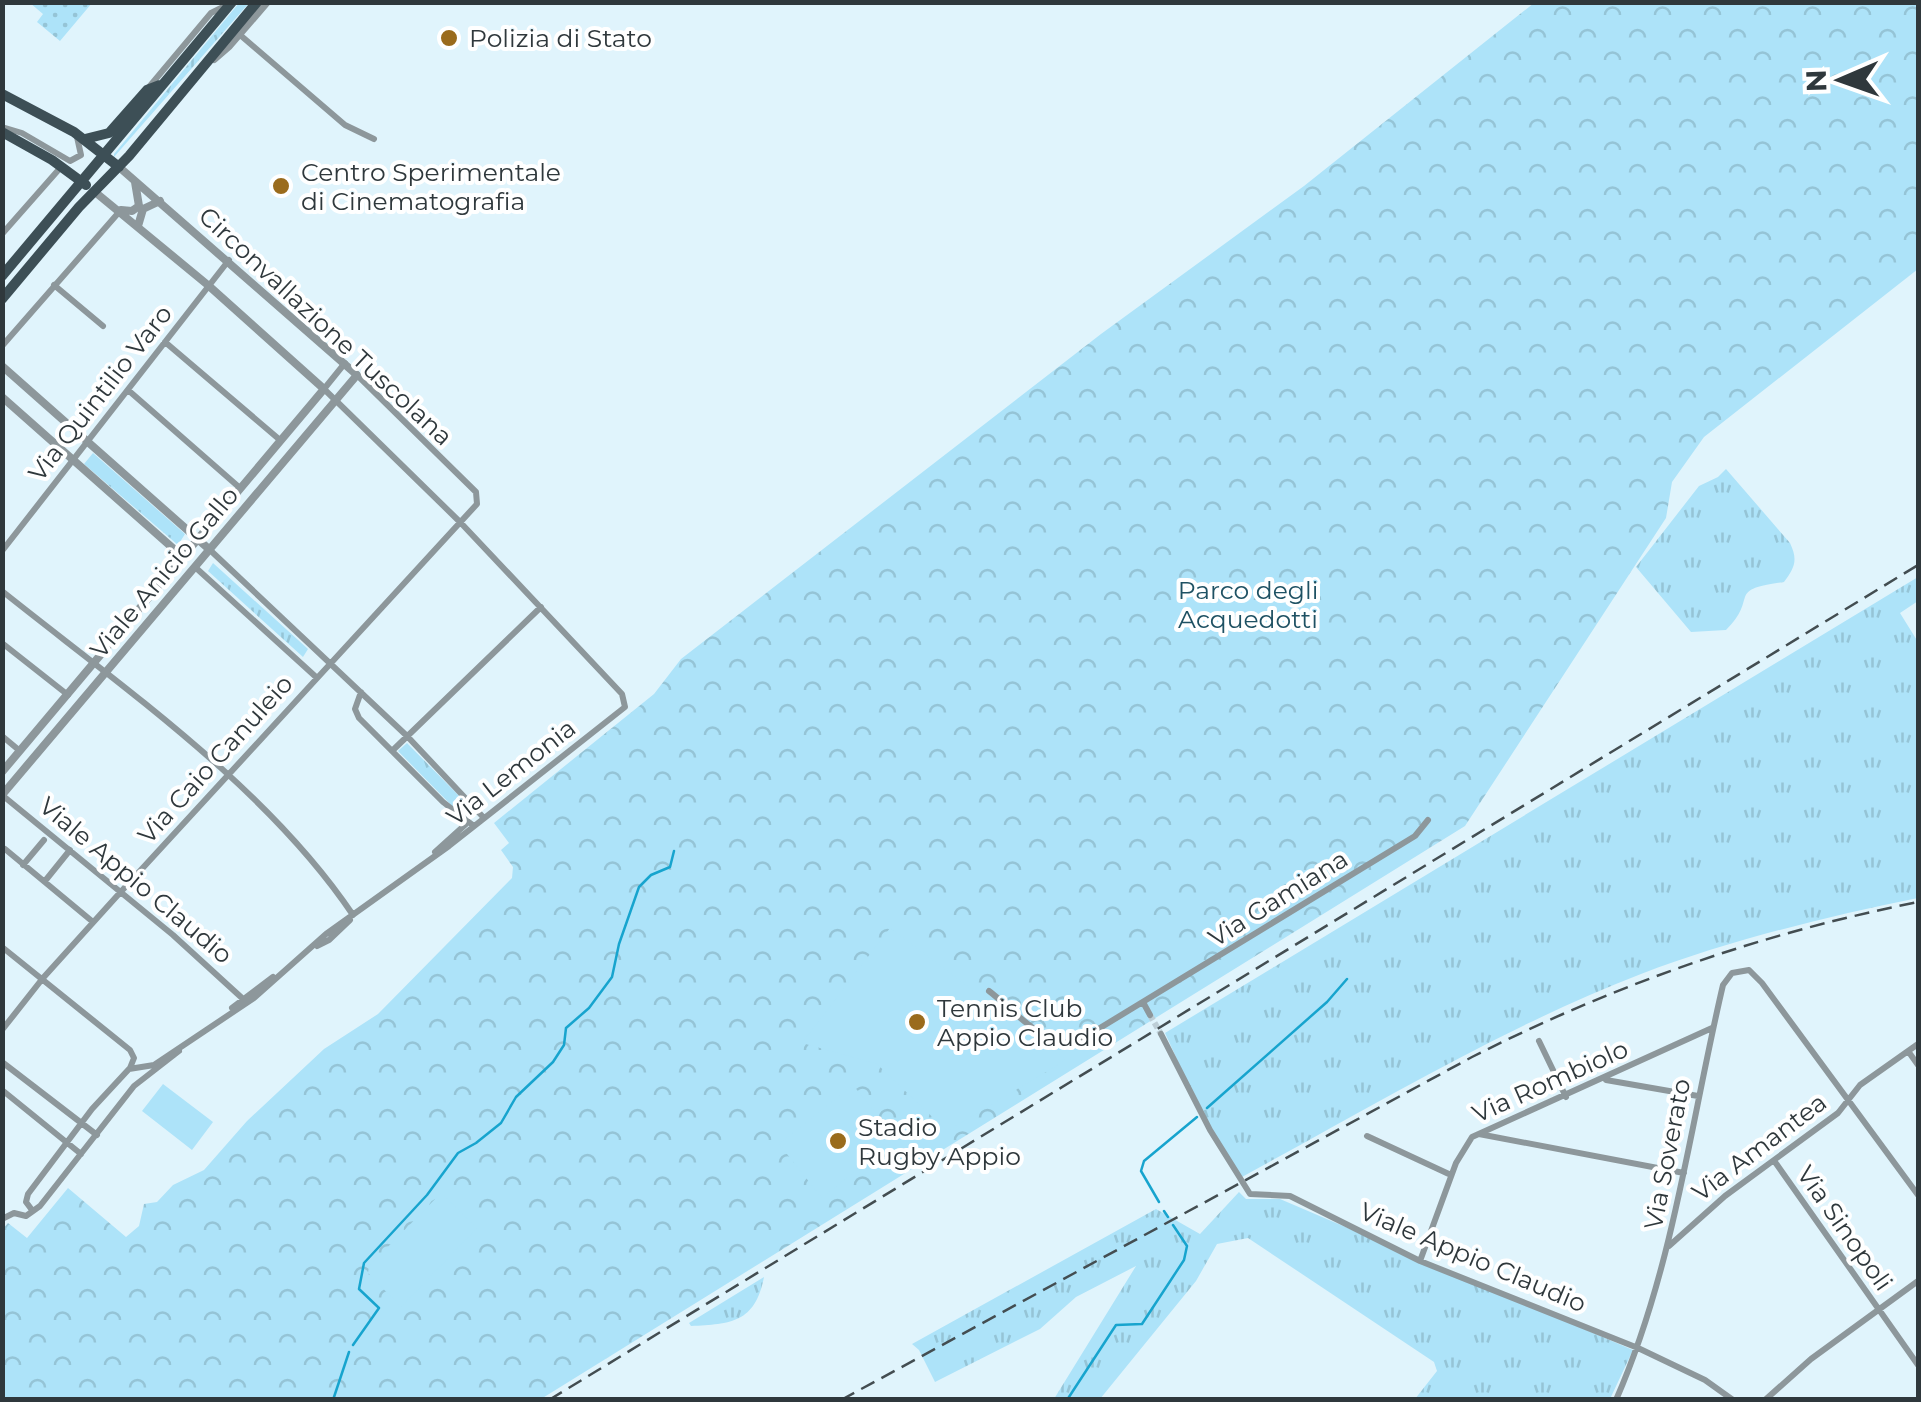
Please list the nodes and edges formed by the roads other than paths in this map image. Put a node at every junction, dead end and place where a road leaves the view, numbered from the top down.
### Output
1 (257, 2) edge
2 (266, 2) edge
3 (232, 3) edge
4 (240, 34) junction
5 (206, 64) junction
6 (169, 78) junction
7 (146, 90) junction
8 (2, 94) edge
9 (2, 129) edge
10 (74, 132) junction
11 (374, 138) dead end
12 (84, 139) junction
13 (105, 155) junction
14 (61, 166) junction
15 (119, 167) junction
16 (135, 180) junction
17 (82, 182) junction
18 (96, 192) junction
19 (160, 201) junction
20 (120, 210) junction
21 (138, 226) junction
22 (2, 234) edge
23 (2, 256) edge
24 (229, 260) junction
25 (12, 265) junction
26 (2, 276) edge
27 (54, 285) junction
28 (209, 286) junction
29 (2, 300) edge
30 (102, 326) dead end
31 (165, 342) junction
32 (2, 346) edge
33 (345, 364) junction
34 (2, 366) edge
35 (357, 375) junction
36 (324, 389) junction
37 (128, 390) junction
38 (2, 397) edge
39 (336, 400) junction
40 (280, 440) junction
41 (88, 442) junction
42 (74, 459) junction
43 (254, 471) junction
44 (267, 482) junction
45 (240, 488) junction
46 (460, 522) junction
47 (198, 539) junction
48 (210, 550) junction
49 (2, 551) edge
50 (183, 557) junction
51 (195, 567) junction
52 (2, 591) edge
53 (541, 607) junction
54 (2, 643) edge
55 (330, 662) junction
56 (94, 664) junction
57 (105, 673) junction
58 (316, 678) junction
59 (362, 692) junction
60 (68, 695) junction
61 (619, 713) joint
62 (2, 736) edge
63 (407, 736) junction
64 (392, 750) junction
65 (20, 751) junction
66 (2, 772) edge
67 (228, 776) junction
68 (2, 794) edge
69 (472, 803) junction
70 (458, 816) junction
71 (484, 818) junction
72 (1428, 820) dead end
73 (470, 825) junction
74 (44, 840) dead end
75 (5, 849) edge
76 (70, 850) junction
77 (23, 864) junction
78 (45, 882) junction
79 (121, 891) junction
80 (354, 916) junction
81 (93, 922) junction
82 (2, 947) edge
83 (43, 978) junction
84 (990, 990) dead end
85 (252, 995) junction
86 (242, 998) junction
87 (1144, 1004) junction
88 (227, 1014) junction
89 (1150, 1015) tunnel mouth
90 (4, 1028) edge
91 (1713, 1028) junction
92 (1161, 1034) tunnel mouth
93 (1539, 1041) dead end
94 (1918, 1044) edge
95 (183, 1046) junction
96 (1908, 1051) junction
97 (2, 1062) edge
98 (1918, 1065) edge
99 (129, 1069) junction
100 (1604, 1080) junction
101 (138, 1082) junction
102 (2, 1090) edge
103 (1698, 1096) junction
104 (1566, 1097) junction
105 (1850, 1100) junction
106 (81, 1123) junction
107 (1479, 1134) junction
108 (96, 1135) junction
109 (1367, 1136) dead end
110 (67, 1142) junction
111 (82, 1154) junction
112 (1775, 1162) junction
113 (1684, 1173) junction
114 (1451, 1175) junction
115 (1918, 1195) edge
116 (4, 1206) edge
117 (32, 1210) junction
118 (14, 1213) junction
119 (2, 1219) edge
120 (1668, 1247) junction
121 (1420, 1262) junction
122 (1918, 1281) edge
123 (1878, 1309) junction
124 (1638, 1348) junction
125 (1918, 1365) edge
126 (1616, 1400) edge
127 (1733, 1400) edge
128 (1765, 1400) edge

1 - 5 main road
2 - 4 street
3 - 6 main road
3 - 7 street
4 - 5 street
4 - 11 street
5 - 15 main road
6 - 7 main road
6 - 13 main road
7 - 12 main road
8 - 10 main road
9 - 10 street
9 - 14 main road
10 - 12 main road
12 - 13 main road
13 - 15 main road
13 - 17 main road
14 - 17 main road
14 - 22 street
15 - 16 street, Circonvallazione Tuscolana
15 - 18 main road
16 - 19 street, Circonvallazione Tuscolana
16 - 20 street
17 - 18 main road
17 - 25 main road
18 - 20 street, Circonvallazione Tuscolana
18 - 29 main road
19 - 21 street
19 - 24 street, Circonvallazione Tuscolana
20 - 21 street, Circonvallazione Tuscolana
20 - 27 street
21 - 28 street, Circonvallazione Tuscolana
23 - 25 street
24 - 28 street, Via Quintilio Varo
24 - 33 street, Circonvallazione Tuscolana
25 - 26 main road
27 - 30 street
27 - 32 street
28 - 31 street, Via Quintilio Varo
28 - 36 street, Circonvallazione Tuscolana
31 - 37 street, Via Quintilio Varo
31 - 40 street
33 - 35 street, Circonvallazione Tuscolana
33 - 36 street, Viale Anicio Gallo
34 - 41 street
35 - 39 street, Viale Anicio Gallo
35 - 46 street, Circonvallazione Tuscolana
36 - 39 street, Circonvallazione Tuscolana
36 - 40 street, Viale Anicio Gallo
37 - 41 street, Via Quintilio Varo
37 - 45 street
38 - 42 street
39 - 44 street, Viale Anicio Gallo
39 - 46 street, Circonvallazione Tuscolana
40 - 43 street, Viale Anicio Gallo
41 - 42 street, Via Quintilio Varo
41 - 47 street
42 - 49 street, Via Quintilio Varo
42 - 50 street
43 - 44 street
43 - 45 street, Viale Anicio Gallo
44 - 48 street, Viale Anicio Gallo
45 - 47 street, Viale Anicio Gallo
46 - 53 street, Circonvallazione Tuscolana
46 - 55 street, Via Caio Canuleio
47 - 48 street
47 - 50 street, Viale Anicio Gallo
48 - 51 street, Viale Anicio Gallo
48 - 55 street
50 - 51 street
50 - 56 street, Viale Anicio Gallo
51 - 57 street, Viale Anicio Gallo
51 - 58 street
52 - 56 street
53 - 61 street, Circonvallazione Tuscolana
53 - 63 street
54 - 60 street
55 - 58 street, Via Caio Canuleio
55 - 59 street
56 - 57 street
56 - 60 street, Viale Anicio Gallo
57 - 67 street
57 - 68 street, Viale Anicio Gallo
58 - 67 street, Via Caio Canuleio
59 - 63 street
59 - 64 street
60 - 65 street, Viale Anicio Gallo
61 - 71 street, Via Lemonia
62 - 65 street
63 - 64 street
63 - 69 street
64 - 70 street
65 - 66 street, Viale Anicio Gallo
67 - 79 street, Via Caio Canuleio
67 - 80 street
68 - 76 street, Viale Appio Claudio
69 - 70 street
69 - 71 street
70 - 73 street
71 - 73 street, Via Lemonia
72 - 87 street, Via Gamiana
73 - 80 street, Via Lemonia
74 - 77 street
75 - 77 street
76 - 78 street
76 - 79 street, Viale Appio Claudio
77 - 78 street
78 - 81 street
79 - 81 street, Via Caio Canuleio
79 - 86 street, Viale Appio Claudio
80 - 85 street, Via Lemonia
81 - 83 street, Via Caio Canuleio
82 - 83 street
83 - 90 street, Via Caio Canuleio
83 - 99 street
84 - 87 street
85 - 86 street, Via Lemonia
85 - 88 street, Via Lemonia
86 - 88 street, Via Lemonia
87 - 89 street
88 - 95 street, Via Lemonia
91 - 100 street, Via Rombiolo
91 - 103 street, Via Soverato
91 - 105 street, Via Soverato
92 - 121 street, Viale Appio Claudio
93 - 104 street
94 - 96 street, Via Amantea
95 - 99 street, Via Lemonia
95 - 101 street, Via Lemonia
96 - 98 street
96 - 105 street, Via Amantea
97 - 106 street
99 - 101 street
99 - 106 street, Via Lemonia
100 - 103 street
100 - 104 street, Via Rombiolo
101 - 108 street, Via Lemonia
102 - 110 street
103 - 113 street, Via Soverato
104 - 107 street, Via Rombiolo
105 - 112 street, Via Amantea
105 - 115 street
106 - 108 street
106 - 110 street, Via Lemonia
107 - 113 street
107 - 114 street, Via Rombiolo
108 - 111 street, Via Lemonia
109 - 114 street
110 - 111 street
110 - 117 street, Via Lemonia
111 - 117 street, Via Lemonia
112 - 120 street, Via Amantea
112 - 123 street, Via Sinopoli
113 - 120 street, Via Soverato
114 - 121 street, Via Rombiolo
116 - 118 street
117 - 118 street
118 - 119 street
120 - 124 street, Via Soverato
121 - 124 street, Viale Appio Claudio
122 - 123 street
123 - 125 street, Via Sinopoli
123 - 128 street
124 - 126 street, Via Soverato
124 - 127 street, Viale Appio Claudio

